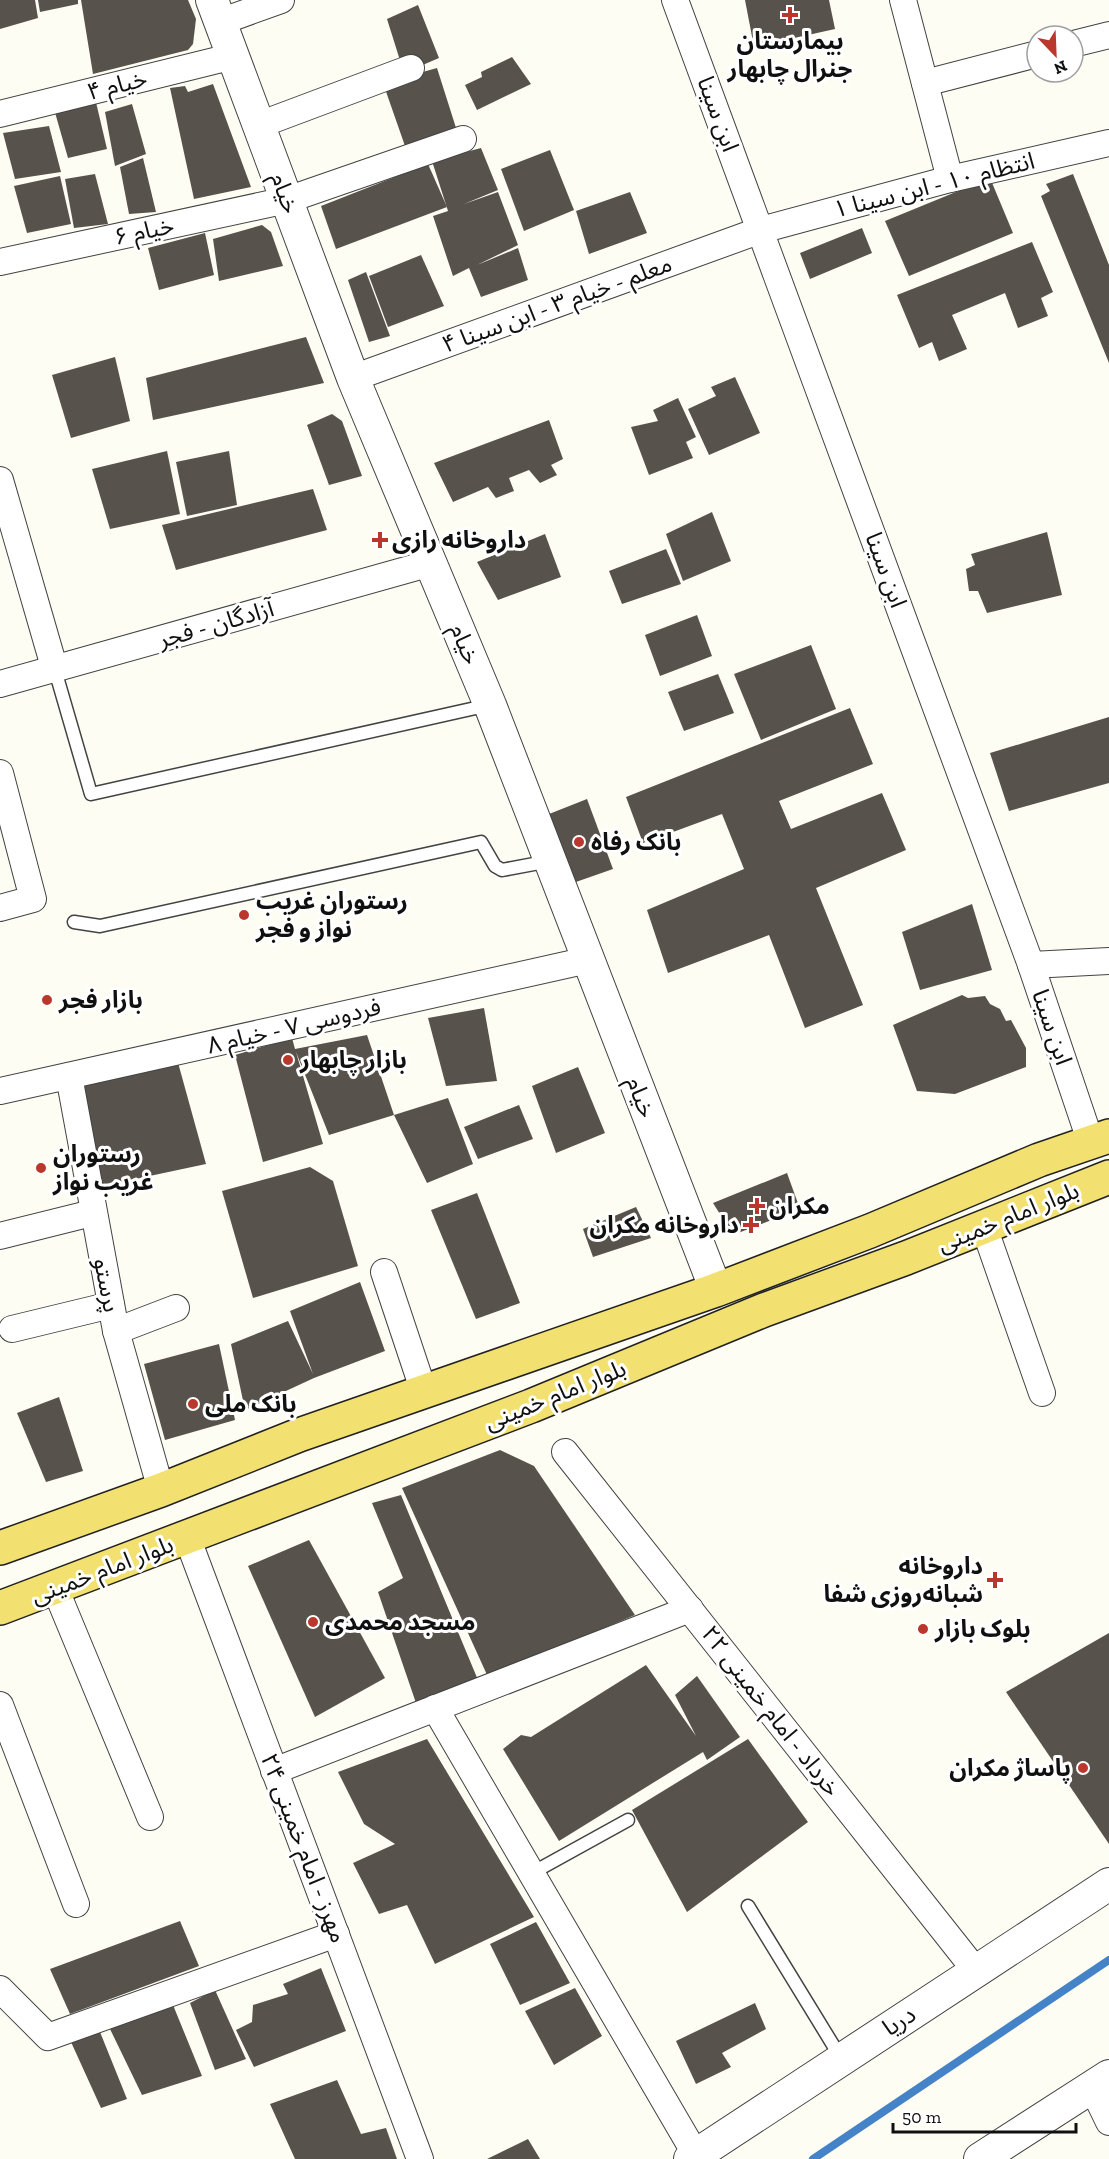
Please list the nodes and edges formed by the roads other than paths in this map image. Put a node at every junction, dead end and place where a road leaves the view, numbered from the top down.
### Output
1 (281, 0) edge
2 (675, 0) edge
3 (903, 0) edge
4 (216, 11) edge
5 (1109, 35) edge
6 (1085, 41) edge
7 (234, 56) junction
8 (1025, 57) edge
9 (411, 68) dead end
10 (925, 83) junction
11 (0, 114) edge
12 (259, 125) junction
13 (464, 139) dead end
14 (1109, 143) edge
15 (950, 178) junction
16 (287, 200) junction
17 (761, 230) junction
18 (0, 262) edge
19 (353, 378) junction
20 (0, 480) edge
21 (431, 563) junction
22 (55, 670) junction
23 (0, 684) edge
24 (490, 705) junction
25 (0, 773) edge
26 (550, 861) junction
27 (0, 908) edge
28 (74, 922) dead end
29 (588, 960) junction
30 (1109, 961) edge
31 (1032, 966) junction
32 (69, 1076) junction
33 (0, 1091) edge
34 (1100, 1139) edge
35 (1109, 1177) edge
36 (92, 1213) junction
37 (984, 1227) junction
38 (0, 1236) edge
39 (384, 1272) dead end
40 (716, 1290) junction
41 (111, 1305) junction
42 (176, 1308) dead end
43 (12, 1329) dead end
44 (116, 1331) junction
45 (424, 1392) junction
46 (1042, 1393) dead end
47 (565, 1452) dead end
48 (161, 1490) junction
49 (187, 1537) junction
50 (0, 1548) edge
51 (55, 1587) junction
52 (0, 1608) edge
53 (690, 1609) junction
54 (0, 1705) edge
55 (435, 1708) junction
56 (274, 1771) junction
57 (150, 1817) dead end
58 (628, 1820) dead end
59 (532, 1873) junction
60 (1109, 1884) edge
61 (76, 1904) dead end
62 (748, 1906) dead end
63 (336, 1934) junction
64 (976, 1971) junction
65 (0, 1989) edge
66 (842, 2059) junction
67 (1101, 2082) edge
68 (1109, 2122) edge
69 (693, 2157) edge
70 (420, 2159) edge
71 (980, 2159) edge

1 - 4 street
2 - 17 street, ابن سینا
3 - 10 street
4 - 7 street, خیام
5 - 6 street
7 - 11 street, خیام ۴
7 - 12 street, خیام
8 - 10 street
9 - 12 street
10 - 15 street
12 - 16 street, خیام
13 - 16 street, خیام ۶
14 - 15 street, انتظام ۱۰ - ابن سینا ۱
15 - 17 street, انتظام ۱۰ - ابن سینا ۱
16 - 18 street, خیام ۶
16 - 19 street, خیام
17 - 19 street, معلم - خیام ۳ - ابن سینا ۴
17 - 31 street, ابن سینا
19 - 21 street, خیام
20 - 22 street
21 - 22 street, آزادگان - فجر
21 - 24 street, خیام
22 - 23 street, آزادگان - فجر
22 - 24 lane
24 - 26 street, خیام
25 - 27 street
26 - 28 lane
26 - 29 street, خیام
29 - 32 street, فردوسی ۷ - خیام ۸
29 - 40 street, خیام
30 - 31 street
31 - 34 street, ابن سینا
32 - 33 street, فردوسی ۷ - خیام ۸
32 - 36 street, پرستو
34 - 40 main road, بلوار امام خمینی
35 - 37 main road, بلوار امام خمینی
36 - 38 street
36 - 41 street, پرستو
37 - 46 street
37 - 49 main road, بلوار امام خمینی
39 - 45 street
40 - 45 main road, بلوار امام خمینی
41 - 43 street
41 - 44 street, پرستو
42 - 44 street
44 - 48 street, پرستو
45 - 48 main road, بلوار امام خمینی
47 - 53 street, خرداد - امام خمینی ۲۲
48 - 50 main road, بلوار امام خمینی
49 - 51 main road, بلوار امام خمینی
49 - 56 street, مهرز - امام خمینی ۲۴
51 - 52 main road, بلوار امام خمینی
51 - 57 street
53 - 55 street
53 - 64 street, خرداد - امام خمینی ۲۲
54 - 61 street
55 - 56 street
55 - 59 street
56 - 63 street, مهرز - امام خمینی ۲۴
58 - 59 lane
59 - 69 street
60 - 64 street, دریا
62 - 66 lane
63 - 65 street
63 - 70 street, مهرز - امام خمینی ۲۴
64 - 66 street, دریا
66 - 69 street, دریا
67 - 68 street
67 - 71 street

